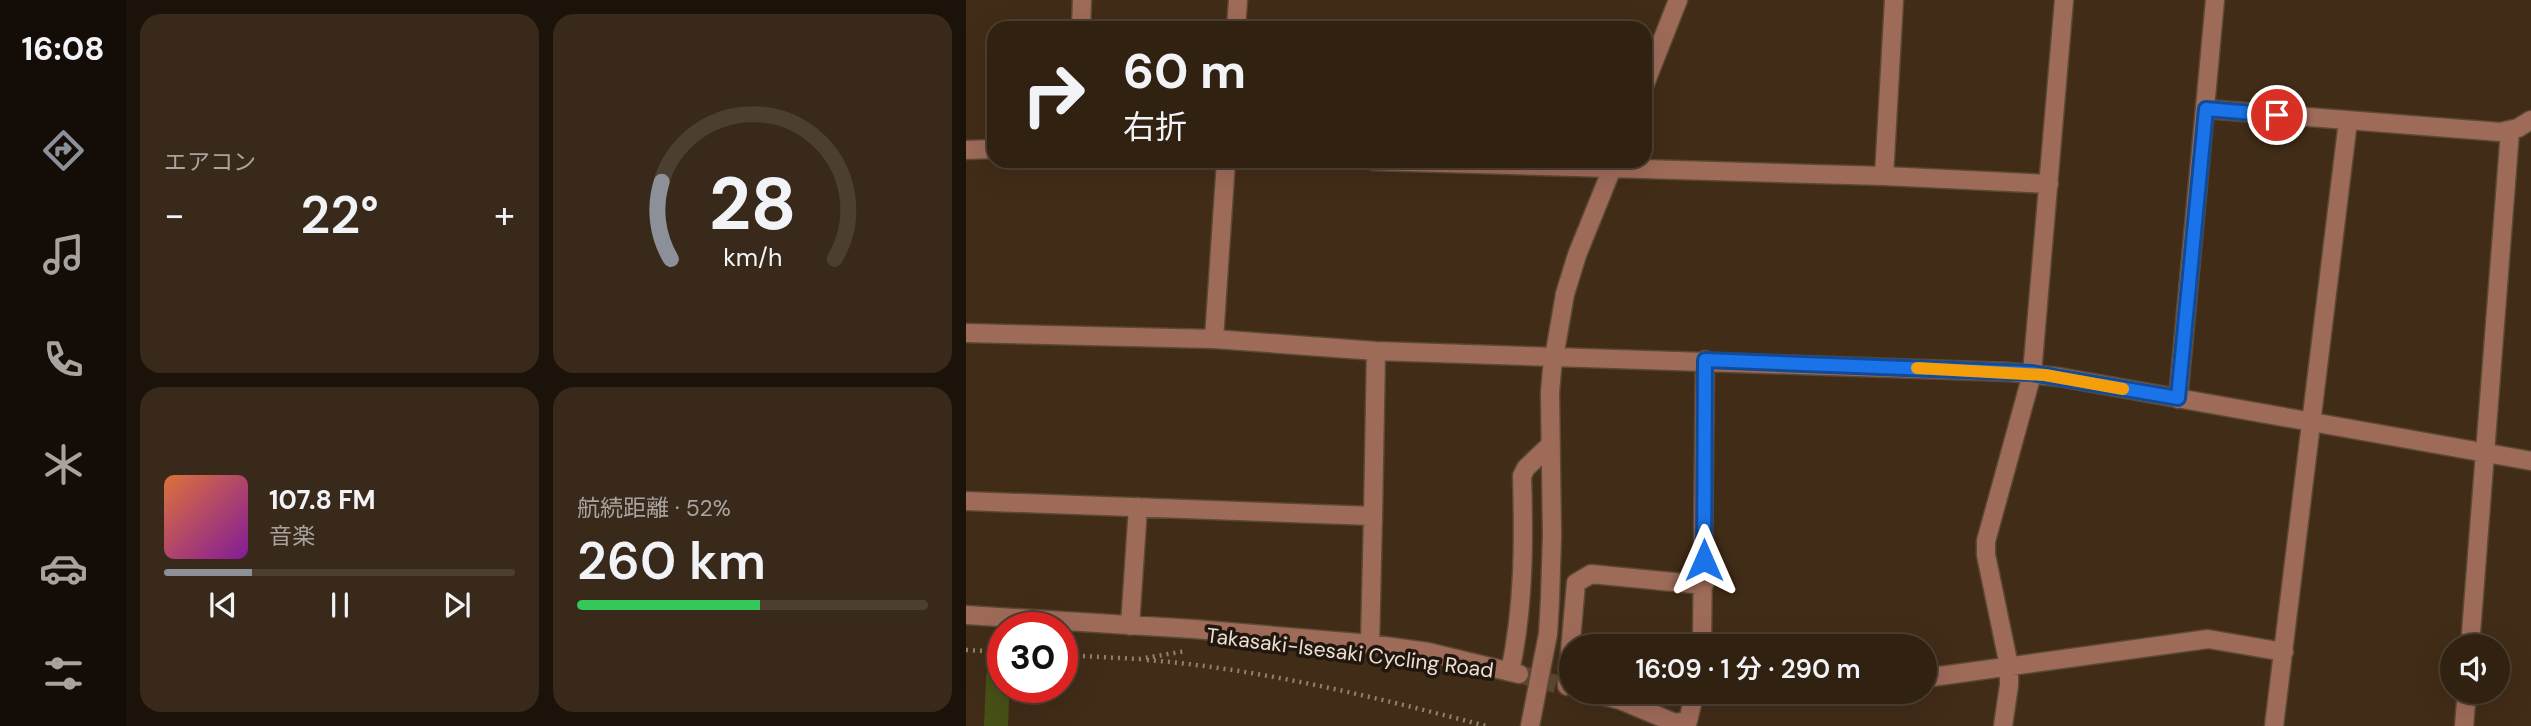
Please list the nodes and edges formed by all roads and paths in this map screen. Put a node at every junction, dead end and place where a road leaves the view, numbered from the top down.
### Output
1 (1083, 0) edge
2 (1238, 0) edge
3 (1678, 0) edge
4 (1894, 0) edge
5 (2064, 0) edge
6 (2215, 0) edge
7 (1082, 21) edge
8 (1236, 21) edge
9 (1652, 66) edge
10 (2206, 109) junction
11 (2531, 120) edge
12 (2348, 121) junction
13 (2510, 131) junction
14 (987, 149) edge
15 (966, 150) edge
16 (1652, 167) edge
17 (1226, 168) edge
18 (1613, 168) edge
19 (1884, 176) junction
20 (2049, 184) junction
21 (966, 333) edge
22 (1214, 339) junction
23 (1376, 351) junction
24 (1555, 355) junction
25 (1705, 360) junction
26 (2032, 373) junction
27 (2178, 398) junction
28 (2312, 422) junction
29 (1550, 445) junction
30 (2486, 453) junction
31 (2531, 461) edge
32 (966, 501) edge
33 (1138, 508) junction
34 (1373, 516) junction
35 (1704, 585) junction
36 (966, 615) edge
37 (1130, 626) junction
38 (1571, 634) edge
39 (1706, 634) edge
40 (2471, 634) edge
41 (1370, 644) junction
42 (966, 650) edge
43 (1197, 650) dead end
44 (987, 651) edge
45 (2284, 652) junction
46 (1078, 656) edge
47 (1139, 659) junction
48 (2008, 666) junction
49 (1937, 676) edge
50 (1628, 704) edge
51 (1692, 704) edge
52 (2466, 704) edge
53 (1486, 726) edge
54 (1530, 726) edge
55 (2003, 726) edge
56 (2274, 726) edge
57 (2464, 726) edge

1 - 7 street
2 - 8 street
3 - 9 street
4 - 19 street
5 - 20 street
6 - 10 street
10 - 12 street
10 - 27 street
11 - 13 street
12 - 13 street
12 - 28 street
13 - 30 street
14 - 15 street
16 - 19 street
17 - 22 street
18 - 24 street
19 - 20 street
20 - 26 street
21 - 22 street
22 - 23 street
23 - 24 street
23 - 34 street
24 - 25 street
24 - 29 street
25 - 26 street
25 - 35 street
26 - 27 street
26 - 48 street
27 - 28 street
28 - 30 street
28 - 45 street
29 - 41 street
29 - 54 street
30 - 31 street
30 - 40 street
32 - 33 street
33 - 34 street
33 - 37 street
34 - 41 street
35 - 38 street
35 - 39 street
36 - 37 street
37 - 41 street
42 - 44 path
43 - 47 path, Takasaki-Isesaki Cycling Road
45 - 48 street
45 - 56 street
46 - 47 path, Takasaki-Isesaki Cycling Road
47 - 53 path, Takasaki-Isesaki Cycling Road
48 - 49 street
48 - 55 street
50 - 51 street
52 - 57 street

